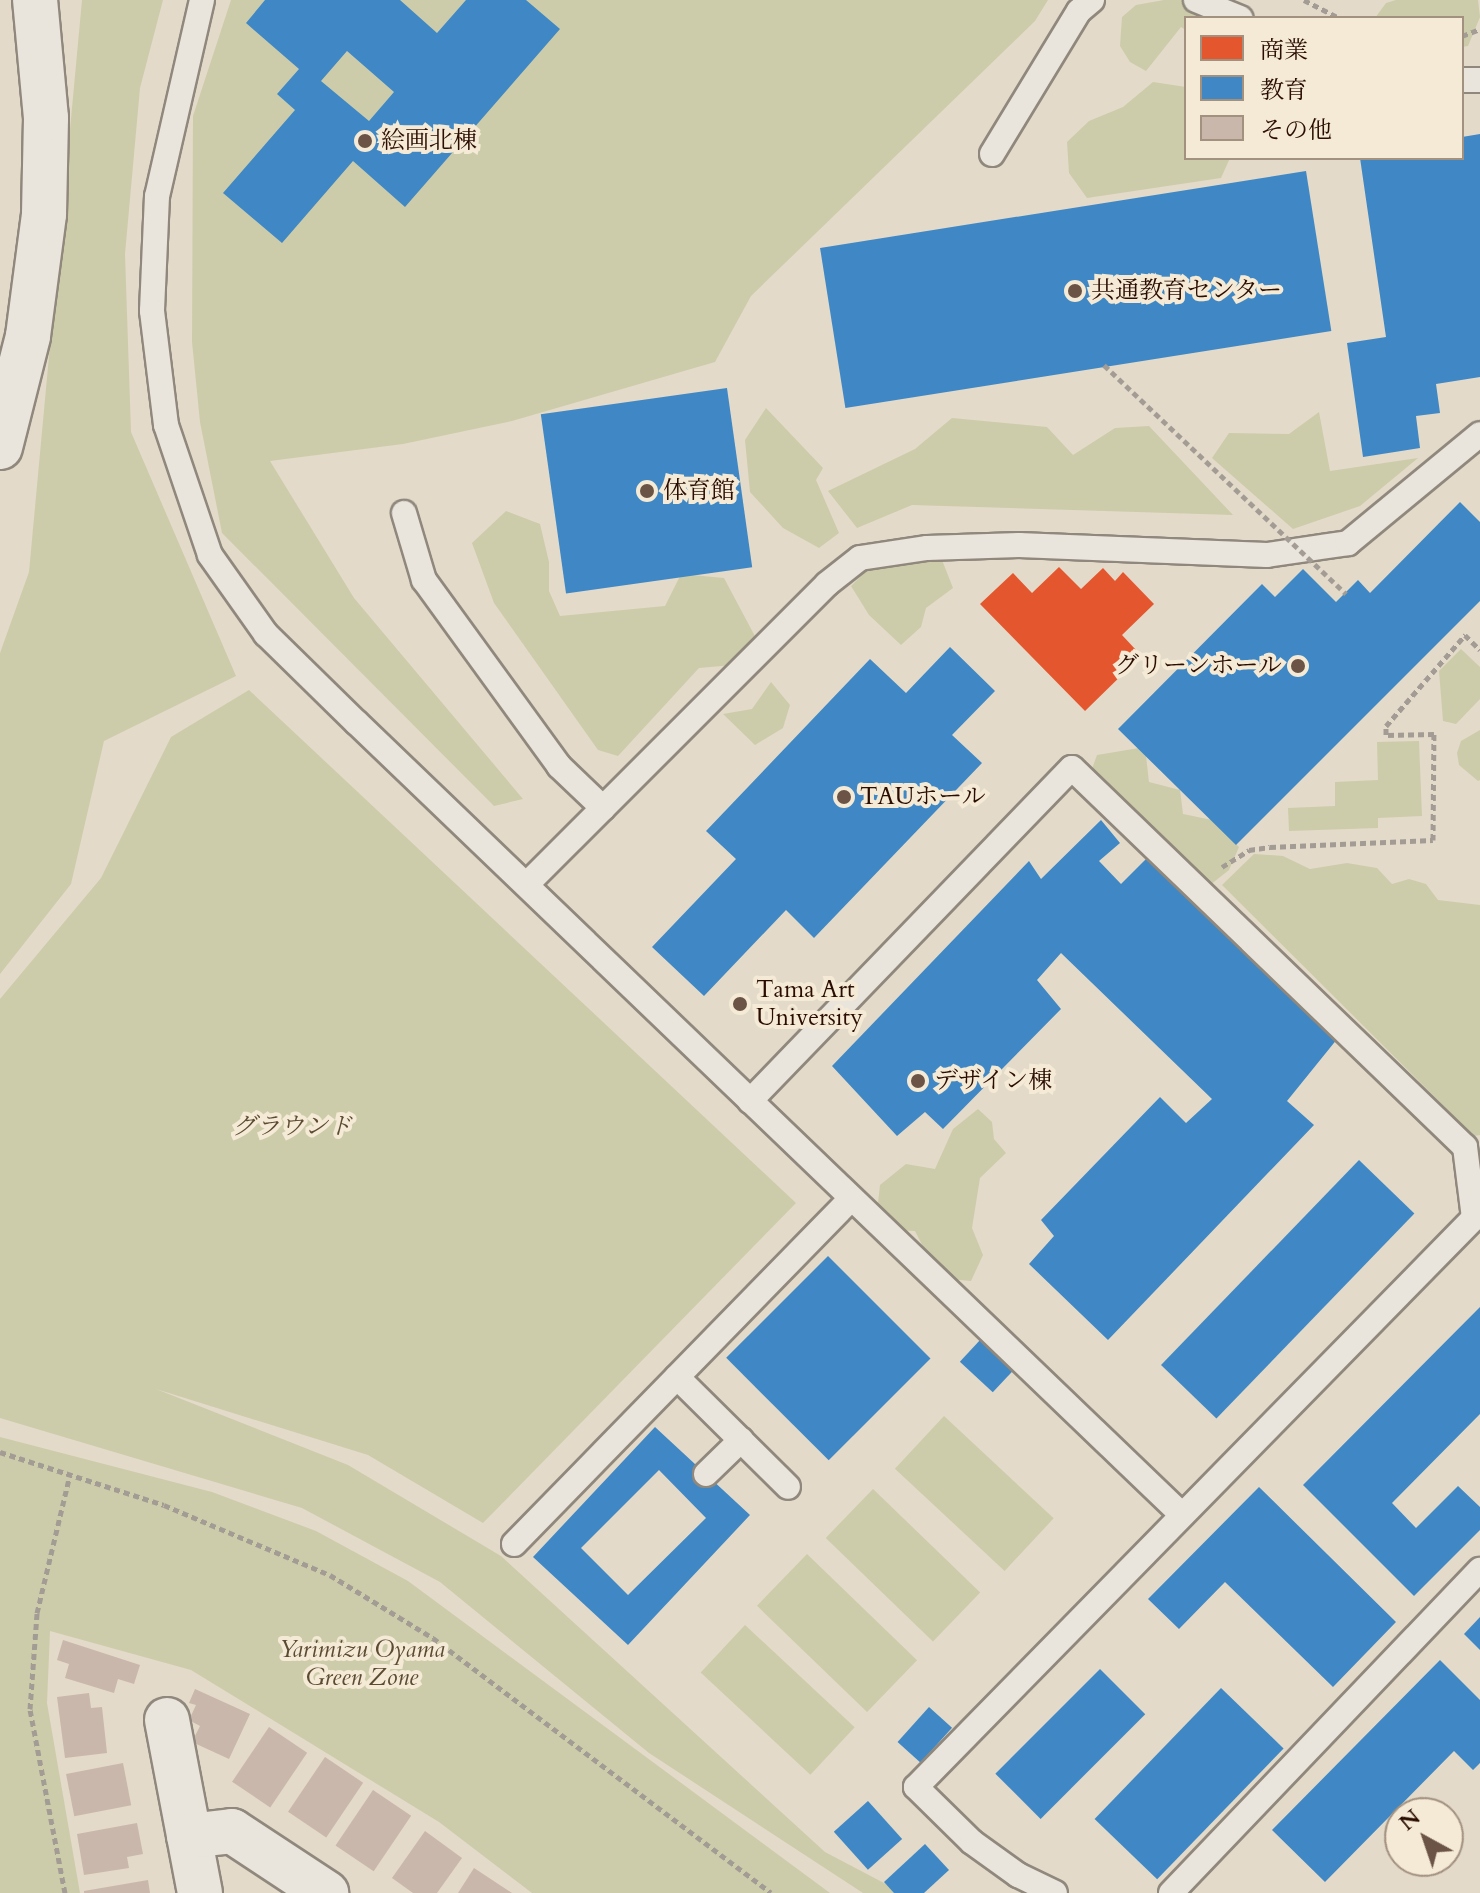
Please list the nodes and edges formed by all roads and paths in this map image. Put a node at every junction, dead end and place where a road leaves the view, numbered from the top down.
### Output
1 (35, 0) edge
2 (202, 0) edge
3 (1092, 0) edge
4 (1196, 0) edge
5 (1304, 0) edge
6 (1235, 16) edge
7 (1335, 16) edge
8 (992, 154) dead end
9 (1104, 365) dead end
10 (1480, 434) edge
11 (0, 447) edge
12 (404, 513) dead end
13 (1346, 594) dead end
14 (1480, 650) edge
15 (603, 808) junction
16 (528, 883) junction
17 (1191, 883) junction
18 (750, 1101) junction
19 (1475, 1182) edge
20 (851, 1199) junction
21 (677, 1377) junction
22 (741, 1440) junction
23 (0, 1452) edge
24 (706, 1474) dead end
25 (70, 1475) junction
26 (788, 1487) dead end
27 (1182, 1515) junction
28 (514, 1544) dead end
29 (1480, 1570) edge
30 (167, 1720) dead end
31 (189, 1836) junction
32 (65, 1893) edge
33 (200, 1893) edge
34 (326, 1893) edge
35 (771, 1893) edge
36 (1055, 1893) edge
37 (1171, 1893) edge

1 - 11 street
2 - 16 lane
3 - 8 lane
4 - 6 lane
5 - 7 path
9 - 13 path, bridge
10 - 15 lane
12 - 15 lane
14 - 17 path
15 - 16 lane
16 - 18 lane
17 - 18 lane
17 - 19 lane
18 - 20 lane
19 - 27 lane
20 - 21 lane
20 - 27 lane
21 - 22 lane
21 - 28 lane
22 - 24 lane
22 - 26 lane
23 - 25 path
25 - 32 path
25 - 35 path
27 - 36 lane
29 - 37 lane
30 - 31 street
31 - 33 street
31 - 34 street

